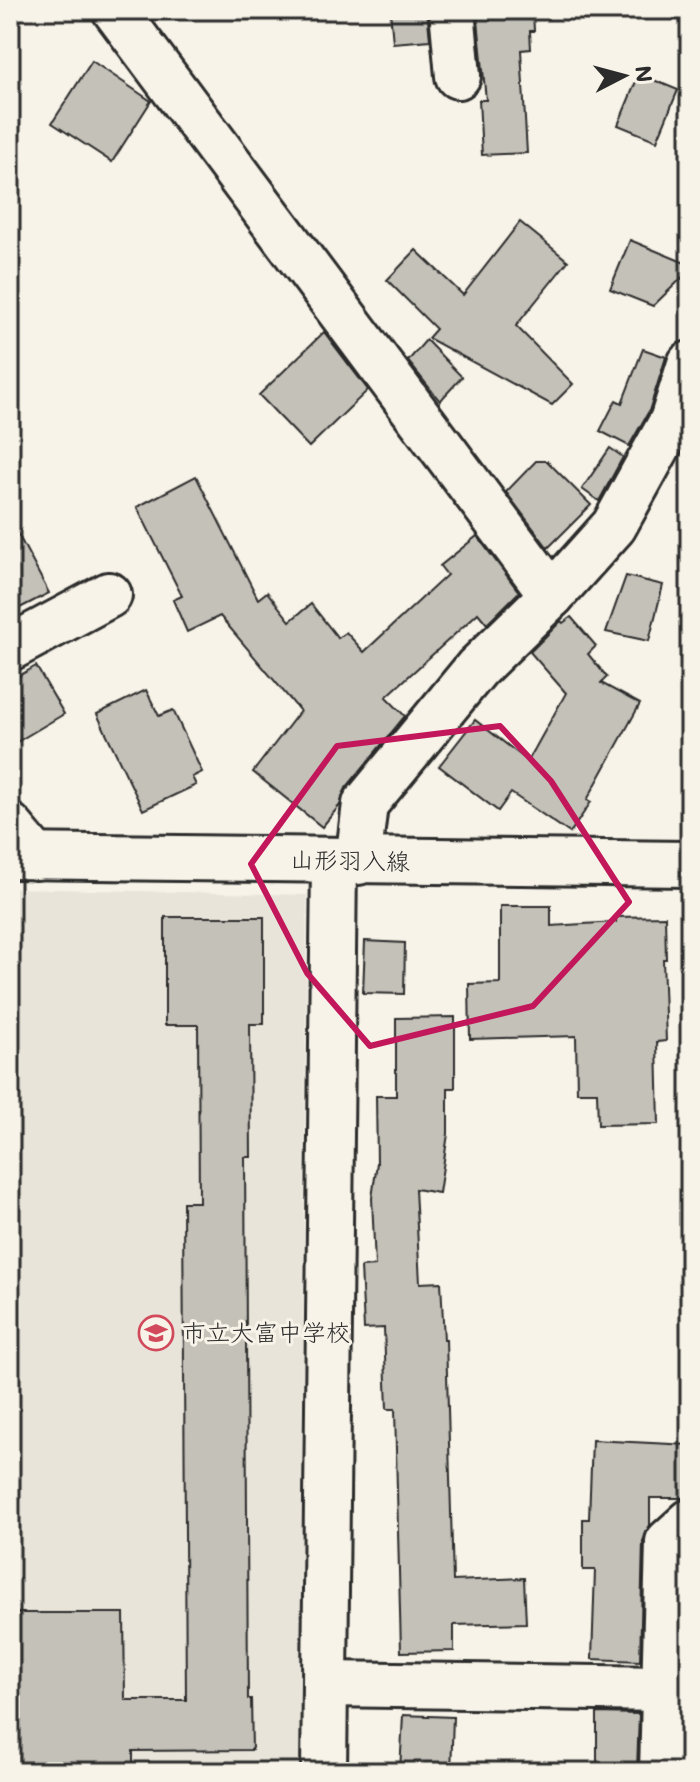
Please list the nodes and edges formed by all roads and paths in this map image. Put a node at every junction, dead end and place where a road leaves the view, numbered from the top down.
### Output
1 (115, 10) edge
2 (452, 10) edge
3 (458, 76) dead end
4 (690, 364) edge
5 (109, 595) dead end
6 (552, 595) junction
7 (10, 648) edge
8 (19, 847) edge
9 (346, 862) junction
10 (690, 864) edge
11 (690, 1522) edge
12 (325, 1684) junction
13 (663, 1689) junction
14 (324, 1772) edge
15 (662, 1772) edge

1 - 6 main road
2 - 3 main road
4 - 6 main road
5 - 7 main road
6 - 9 main road
8 - 9 main road, 山形羽入線
9 - 10 main road, 山形羽入線
9 - 12 main road
11 - 13 main road
12 - 13 main road
12 - 14 main road
13 - 15 main road

